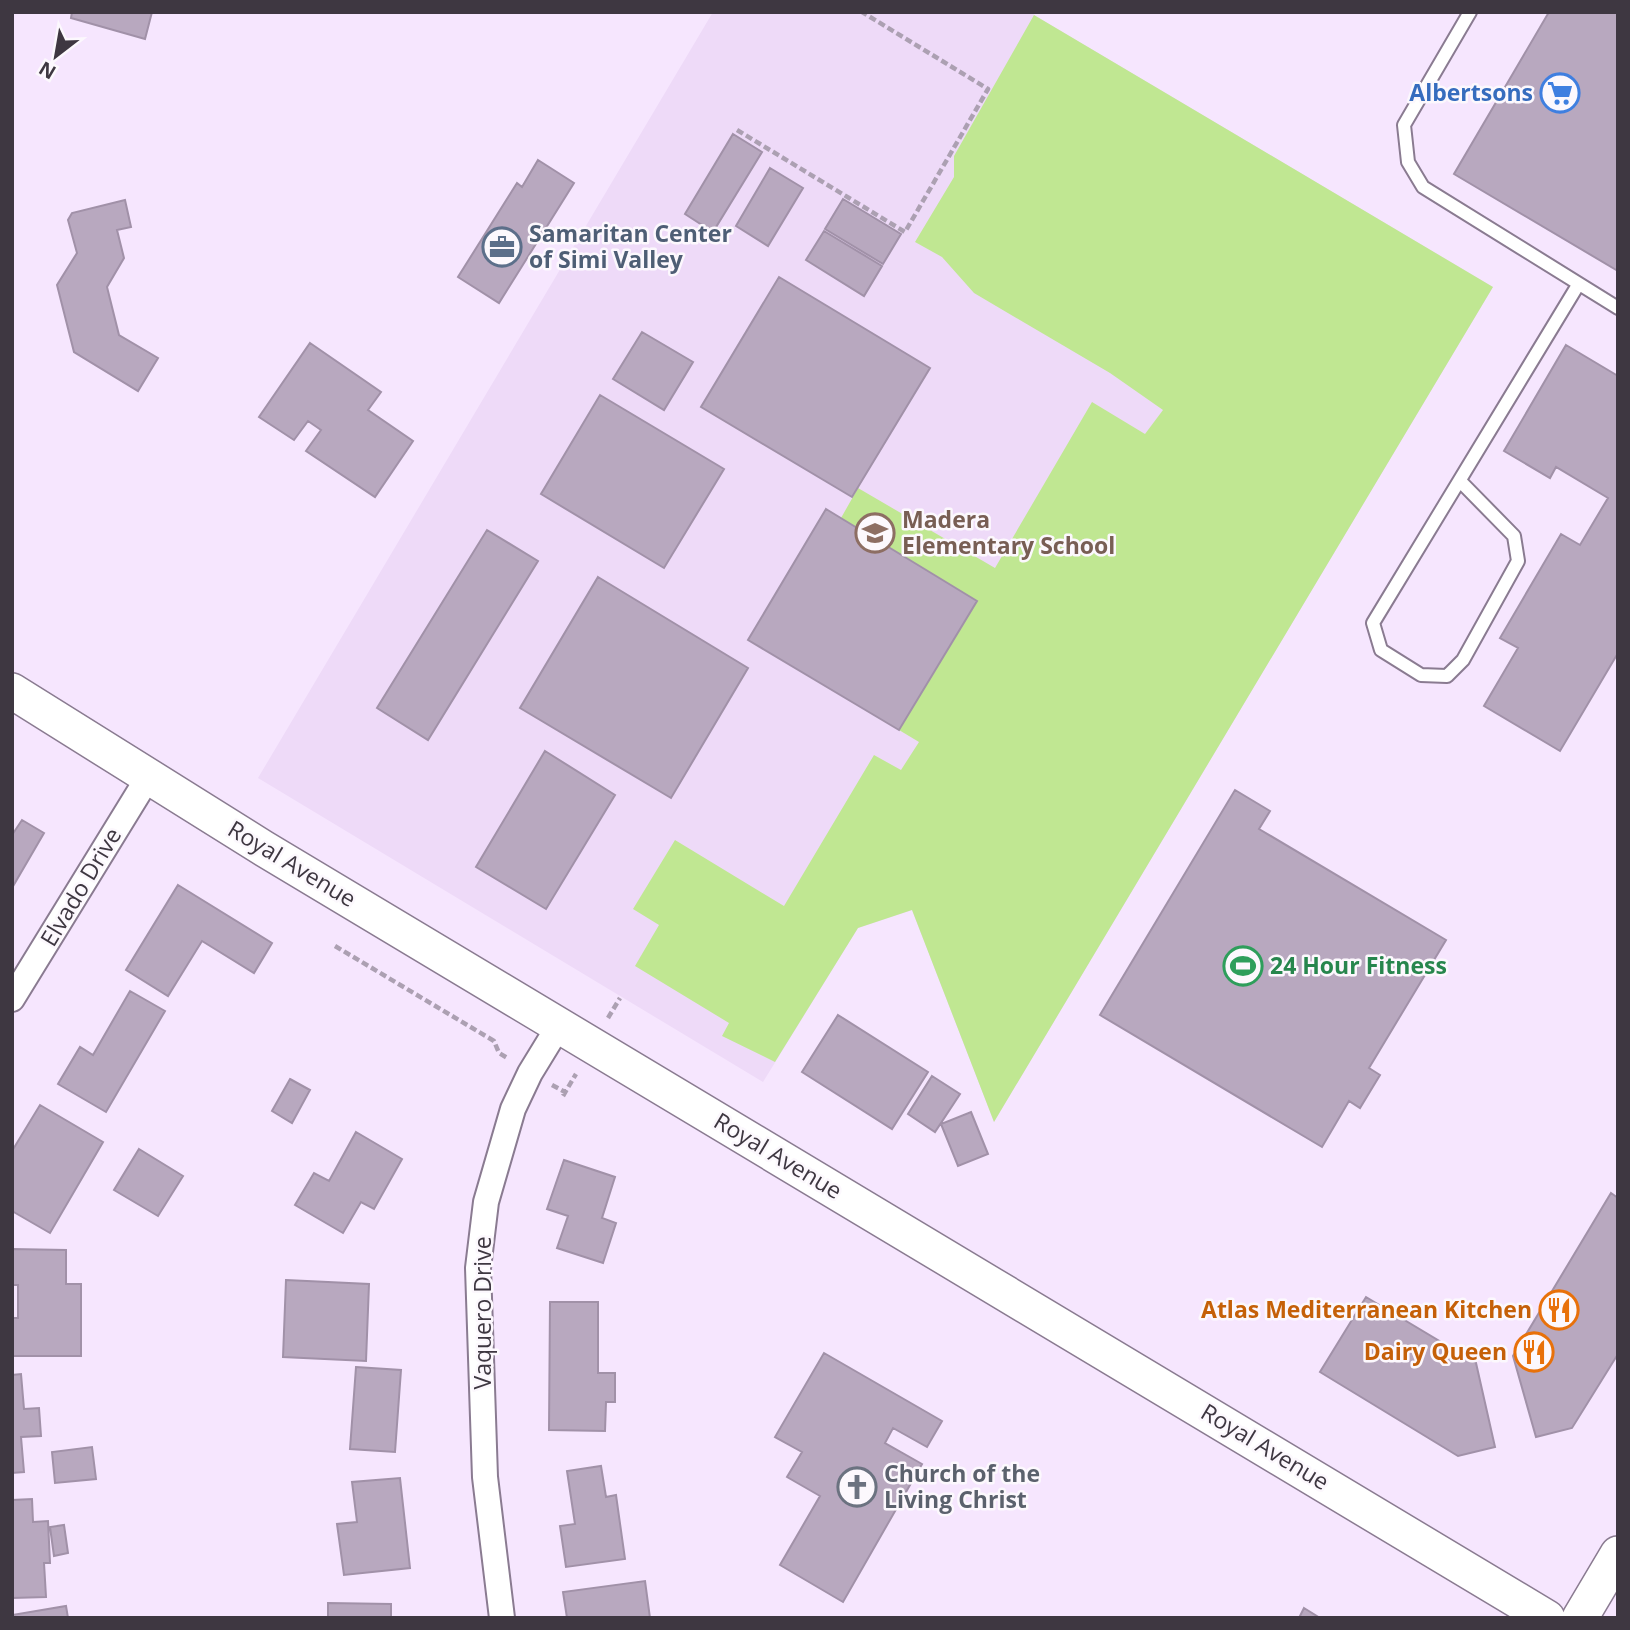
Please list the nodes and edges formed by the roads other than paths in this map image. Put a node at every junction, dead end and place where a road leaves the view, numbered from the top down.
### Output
1 (1470, 12) edge
2 (1578, 285) junction
3 (1618, 308) edge
4 (1461, 482) junction
5 (12, 691) edge
6 (149, 776) junction
7 (12, 999) edge
8 (560, 1024) junction
9 (1618, 1554) edge
10 (502, 1618) edge
11 (1547, 1618) edge
12 (1580, 1618) edge

1 - 2 lane
2 - 3 lane
2 - 4 lane
4 - 4 lane
5 - 6 main road, Royal Avenue
6 - 7 street, Elvado Drive
6 - 8 main road, Royal Avenue
8 - 10 street, Vaquero Drive
8 - 11 main road, Royal Avenue
9 - 12 main road

